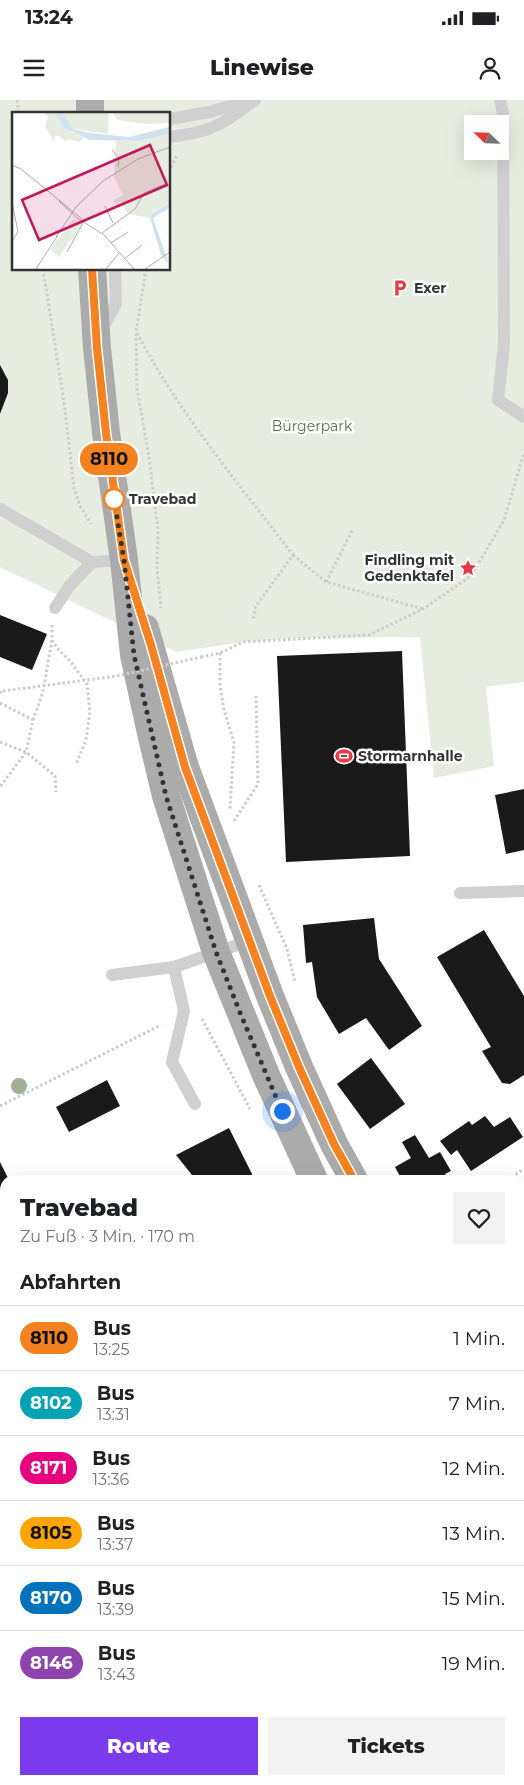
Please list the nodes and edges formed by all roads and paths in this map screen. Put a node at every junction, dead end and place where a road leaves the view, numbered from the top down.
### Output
1 (249, 100) edge
2 (255, 100) edge
3 (500, 100) edge
4 (170, 119) edge
5 (170, 138) edge
6 (43, 270) edge
7 (92, 270) edge
8 (116, 270) edge
9 (146, 270) edge
10 (136, 332) junction
11 (97, 348) junction
12 (524, 417) edge
13 (524, 453) edge
14 (0, 509) edge
15 (92, 525) dead end
16 (353, 529) dead end
17 (293, 555) junction
18 (124, 560) junction
19 (92, 562) junction
20 (326, 582) junction
21 (55, 608) joint
22 (423, 609) junction
23 (161, 614) dead end
24 (253, 620) dead end
25 (52, 640) junction
26 (220, 653) junction
27 (171, 657) dead end
28 (174, 666) dead end
29 (1, 692) edge
30 (256, 696) dead end
31 (0, 703) edge
32 (33, 720) junction
33 (0, 742) edge
34 (26, 752) junction
35 (76, 764) dead end
36 (0, 787) edge
37 (56, 792) dead end
38 (230, 810) dead end
39 (233, 822) dead end
40 (524, 891) edge
41 (460, 893) dead end
42 (250, 941) junction
43 (216, 952) junction
44 (174, 967) junction
45 (112, 975) dead end
46 (53, 1080) dead end
47 (194, 1104) dead end
48 (0, 1106) edge
49 (312, 1175) edge
50 (351, 1175) edge

1 - 4 lane
2 - 5 lane
3 - 12 lane
6 - 15 path
7 - 11 main road
8 - 11 lane
9 - 10 path
10 - 17 path
10 - 23 path
11 - 18 main road
13 - 22 path
14 - 19 lane
16 - 20 path
17 - 20 path
17 - 24 path
18 - 19 lane
18 - 42 main road
18 - 43 main road
19 - 21 lane
20 - 22 path
21 - 25 path
22 - 26 path
25 - 32 path
25 - 35 path
26 - 29 path, bridge
26 - 38 path
27 - 28 path
30 - 39 path
31 - 32 path
32 - 34 path
33 - 34 path
34 - 36 path
34 - 37 path
40 - 41 lane
42 - 43 lane
42 - 50 main road
43 - 44 lane
43 - 49 main road
44 - 45 lane
44 - 47 lane
46 - 48 path

